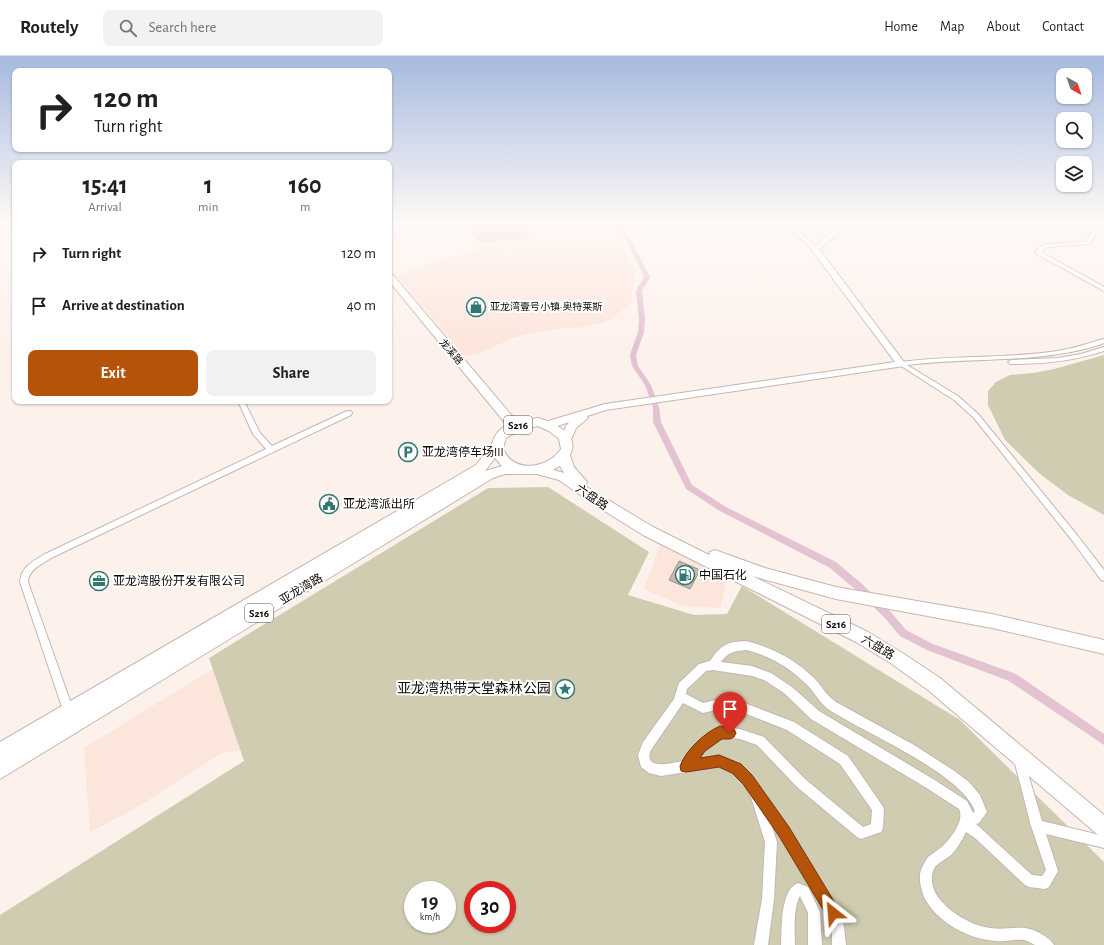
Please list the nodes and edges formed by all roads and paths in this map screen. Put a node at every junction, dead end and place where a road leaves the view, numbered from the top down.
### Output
1 (826, 264) edge
2 (1059, 264) edge
3 (392, 280) edge
4 (1104, 289) edge
5 (1104, 341) edge
6 (1104, 349) edge
7 (952, 360) junction
8 (902, 364) junction
9 (242, 404) edge
10 (605, 407) junction
11 (349, 413) dead end
12 (550, 425) junction
13 (514, 426) junction
14 (566, 439) junction
15 (497, 448) junction
16 (271, 450) junction
17 (564, 454) junction
18 (530, 470) junction
19 (1104, 577) edge
20 (1104, 647) edge
21 (713, 665) junction
22 (680, 697) junction
23 (69, 712) junction
24 (0, 752) edge
25 (1018, 755) junction
26 (686, 766) junction
27 (0, 770) edge
28 (748, 780) junction
29 (965, 822) junction
30 (1037, 826) junction
31 (1104, 827) edge
32 (1104, 842) edge
33 (761, 945) edge
34 (788, 945) edge
35 (815, 945) edge
36 (839, 945) edge
37 (1046, 945) edge

1 - 8 street
2 - 4 street
3 - 13 street, 龙溪路
5 - 7 street
6 - 7 street
7 - 8 street
8 - 10 street
8 - 19 street
9 - 16 street
10 - 12 street
10 - 14 street
11 - 16 street
12 - 13 main road, S216
12 - 14 main road, S216
13 - 15 main road, S216
14 - 17 main road
15 - 18 main road, S216
15 - 23 main road, 亚龙湾路 / S216
16 - 23 street
17 - 18 main road, S216
17 - 20 main road, 六盘路
18 - 25 main road, 六盘路 / S216
18 - 27 main road, 亚龙湾路 / S216
21 - 22 street
21 - 29 street
21 - 29 street
22 - 26 street
22 - 26 street
23 - 24 main road, 亚龙湾路 / S216
25 - 30 street
25 - 31 main road, 六盘路 / S216
26 - 28 street
28 - 33 street
28 - 36 street
29 - 30 street
29 - 37 street
30 - 32 street
34 - 35 street

